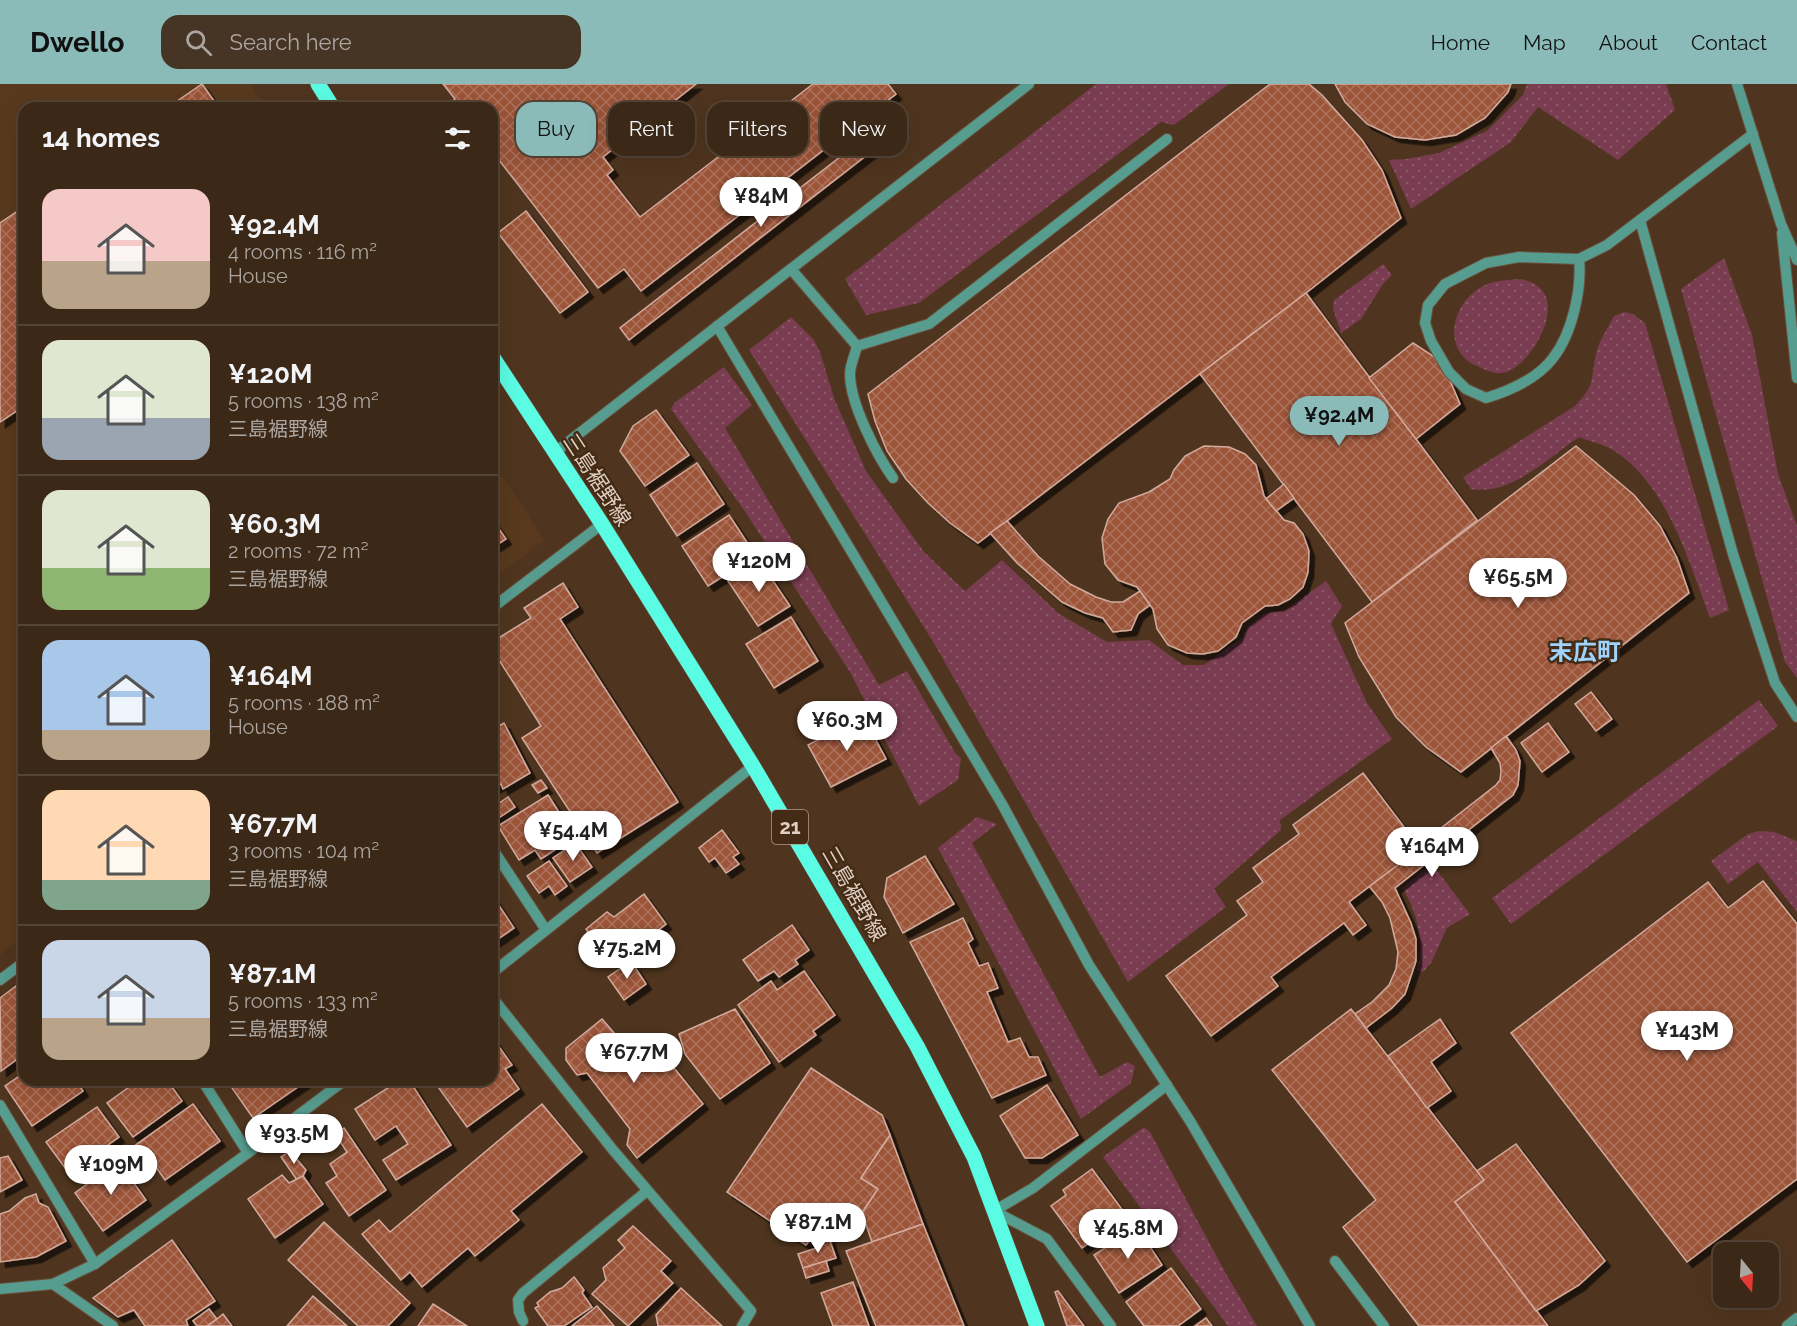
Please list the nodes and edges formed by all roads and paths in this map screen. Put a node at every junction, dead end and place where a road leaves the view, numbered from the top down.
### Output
1 (318, 84) edge
2 (1029, 84) edge
3 (1737, 84) edge
4 (329, 102) edge
5 (1753, 134) junction
6 (1167, 139) dead end
7 (1640, 220) junction
8 (1781, 224) junction
9 (1579, 260) junction
10 (1797, 260) edge
11 (791, 268) junction
12 (717, 326) junction
13 (857, 346) junction
14 (498, 365) edge
15 (1797, 378) edge
16 (554, 453) junction
17 (893, 478) dead end
18 (602, 524) junction
19 (498, 603) edge
20 (1797, 717) edge
21 (753, 766) junction
22 (498, 857) edge
23 (546, 930) junction
24 (18, 966) edge
25 (498, 968) edge
26 (0, 980) edge
27 (498, 1005) edge
28 (206, 1086) edge
29 (337, 1086) edge
30 (1167, 1086) junction
31 (0, 1105) edge
32 (248, 1153) junction
33 (647, 1191) junction
34 (994, 1211) junction
35 (1335, 1261) dead end
36 (94, 1264) junction
37 (53, 1284) junction
38 (0, 1289) edge
39 (523, 1322) dead end
40 (113, 1326) edge
41 (742, 1326) edge
42 (1037, 1326) edge
43 (1111, 1326) edge
44 (1310, 1326) edge
45 (1384, 1326) edge

1 - 4 main road
2 - 11 street
3 - 5 street
5 - 7 street
5 - 8 street
6 - 13 street
7 - 9 street
7 - 20 street
8 - 10 street
8 - 15 street
9 - 9 street
11 - 12 street
11 - 13 street
12 - 16 street
12 - 30 street
13 - 17 street
14 - 16 main road, 三島裾野線 / 21
16 - 18 main road, 三島裾野線 / 21
18 - 19 street
18 - 21 main road, 三島裾野線 / 21
21 - 23 street
21 - 34 main road, 三島裾野線 / 21
22 - 23 street
23 - 25 street
24 - 26 street
27 - 33 street
28 - 32 street
29 - 32 street
30 - 34 street
30 - 44 street
31 - 36 street
32 - 36 street
33 - 39 street
33 - 41 street
34 - 42 main road, 三島裾野線 / 21
34 - 43 street
35 - 45 street
36 - 37 street
37 - 38 street
37 - 40 street

